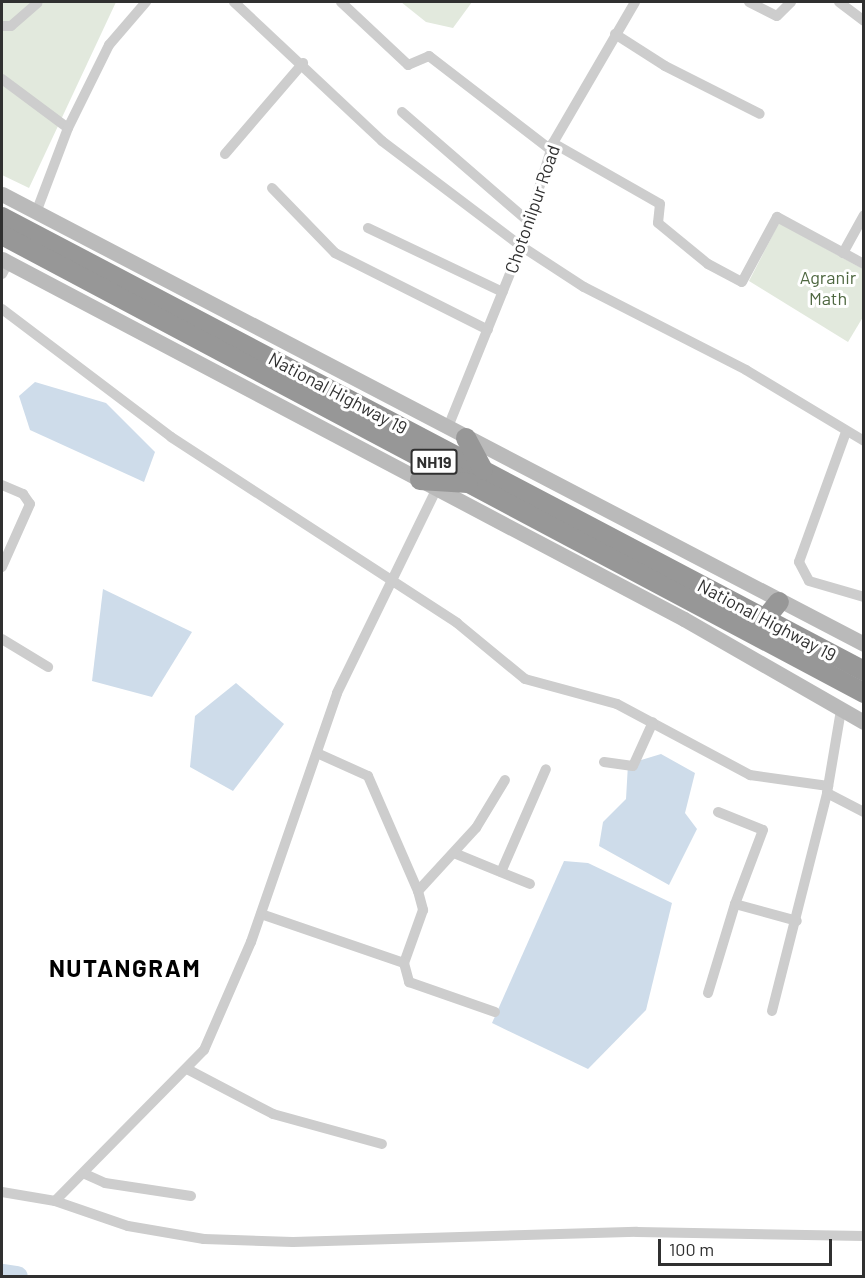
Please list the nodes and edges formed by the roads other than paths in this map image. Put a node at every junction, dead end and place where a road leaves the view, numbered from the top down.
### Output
1 (146, 2) edge
2 (234, 2) edge
3 (341, 2) edge
4 (635, 2) edge
5 (749, 2) edge
6 (791, 2) edge
7 (839, 2) edge
8 (37, 3) edge
9 (864, 21) edge
10 (2, 26) edge
11 (615, 34) junction
12 (303, 63) junction
13 (2, 79) edge
14 (402, 112) dead end
15 (760, 114) dead end
16 (68, 128) junction
17 (552, 146) junction
18 (225, 154) dead end
19 (272, 188) dead end
20 (2, 194) edge
21 (37, 210) junction
22 (864, 215) edge
23 (2, 217) edge
24 (528, 221) junction
25 (368, 228) dead end
26 (2, 234) edge
27 (521, 246) junction
28 (843, 253) junction
29 (864, 264) edge
30 (4, 266) edge
31 (502, 292) junction
32 (2, 309) edge
33 (488, 330) junction
34 (448, 427) junction
35 (846, 432) junction
36 (466, 438) junction
37 (864, 441) edge
38 (480, 477) junction
39 (429, 484) junction
40 (2, 485) edge
41 (2, 567) edge
42 (387, 581) junction
43 (864, 597) edge
44 (779, 602) junction
45 (765, 619) junction
46 (2, 639) edge
47 (864, 644) edge
48 (48, 668) dead end
49 (864, 671) edge
50 (864, 693) edge
51 (841, 710) junction
52 (652, 722) junction
53 (864, 722) edge
54 (317, 753) junction
55 (604, 762) dead end
56 (546, 769) dead end
57 (505, 780) dead end
58 (828, 790) junction
59 (718, 812) dead end
60 (864, 812) edge
61 (454, 853) junction
62 (501, 872) junction
63 (530, 884) dead end
64 (418, 891) junction
65 (735, 904) junction
66 (261, 914) junction
67 (796, 921) junction
68 (404, 963) junction
69 (708, 993) dead end
70 (772, 1011) dead end
71 (495, 1012) dead end
72 (187, 1069) junction
73 (382, 1144) dead end
74 (85, 1174) junction
75 (2, 1192) edge
76 (191, 1196) dead end
77 (55, 1201) junction
78 (864, 1236) edge

1 - 16 street
2 - 12 street
3 - 17 street
4 - 11 street, Chotonilpur Road
5 - 6 street
7 - 9 street
8 - 10 street
11 - 15 street
11 - 17 street, Chotonilpur Road
12 - 18 street
12 - 27 street
13 - 16 street
14 - 24 street
16 - 21 street
17 - 24 street, Chotonilpur Road
17 - 28 street
19 - 33 street
20 - 21 main road
21 - 34 main road
22 - 28 street
23 - 38 highway, National Highway 19 / NH19
24 - 27 street, Chotonilpur Road
25 - 31 street
26 - 38 highway, NH19
27 - 31 street, Chotonilpur Road
27 - 35 street
28 - 29 street
30 - 39 main road
31 - 33 street, Chotonilpur Road
32 - 42 street
33 - 34 street, Chotonilpur Road
34 - 36 main road
35 - 37 street
35 - 43 street
36 - 38 highway
36 - 44 main road
38 - 39 highway
38 - 45 highway, National Highway 19 / NH19
38 - 50 highway, NH19
39 - 42 street
39 - 51 main road
40 - 41 street
42 - 52 street
42 - 54 street
44 - 45 highway
44 - 47 main road
45 - 49 highway, National Highway 19 / NH19
46 - 48 street
51 - 53 main road
51 - 58 street
52 - 55 street
52 - 58 street
54 - 64 street
54 - 66 street
56 - 62 street
57 - 61 street
58 - 60 street
58 - 67 street
59 - 65 street
61 - 62 street
61 - 64 street
62 - 63 street
64 - 68 street
65 - 67 street
65 - 69 street
66 - 68 street
66 - 72 street
67 - 70 street
68 - 71 street
72 - 73 street
72 - 74 street
74 - 76 street
74 - 77 street
75 - 77 street
77 - 78 street

